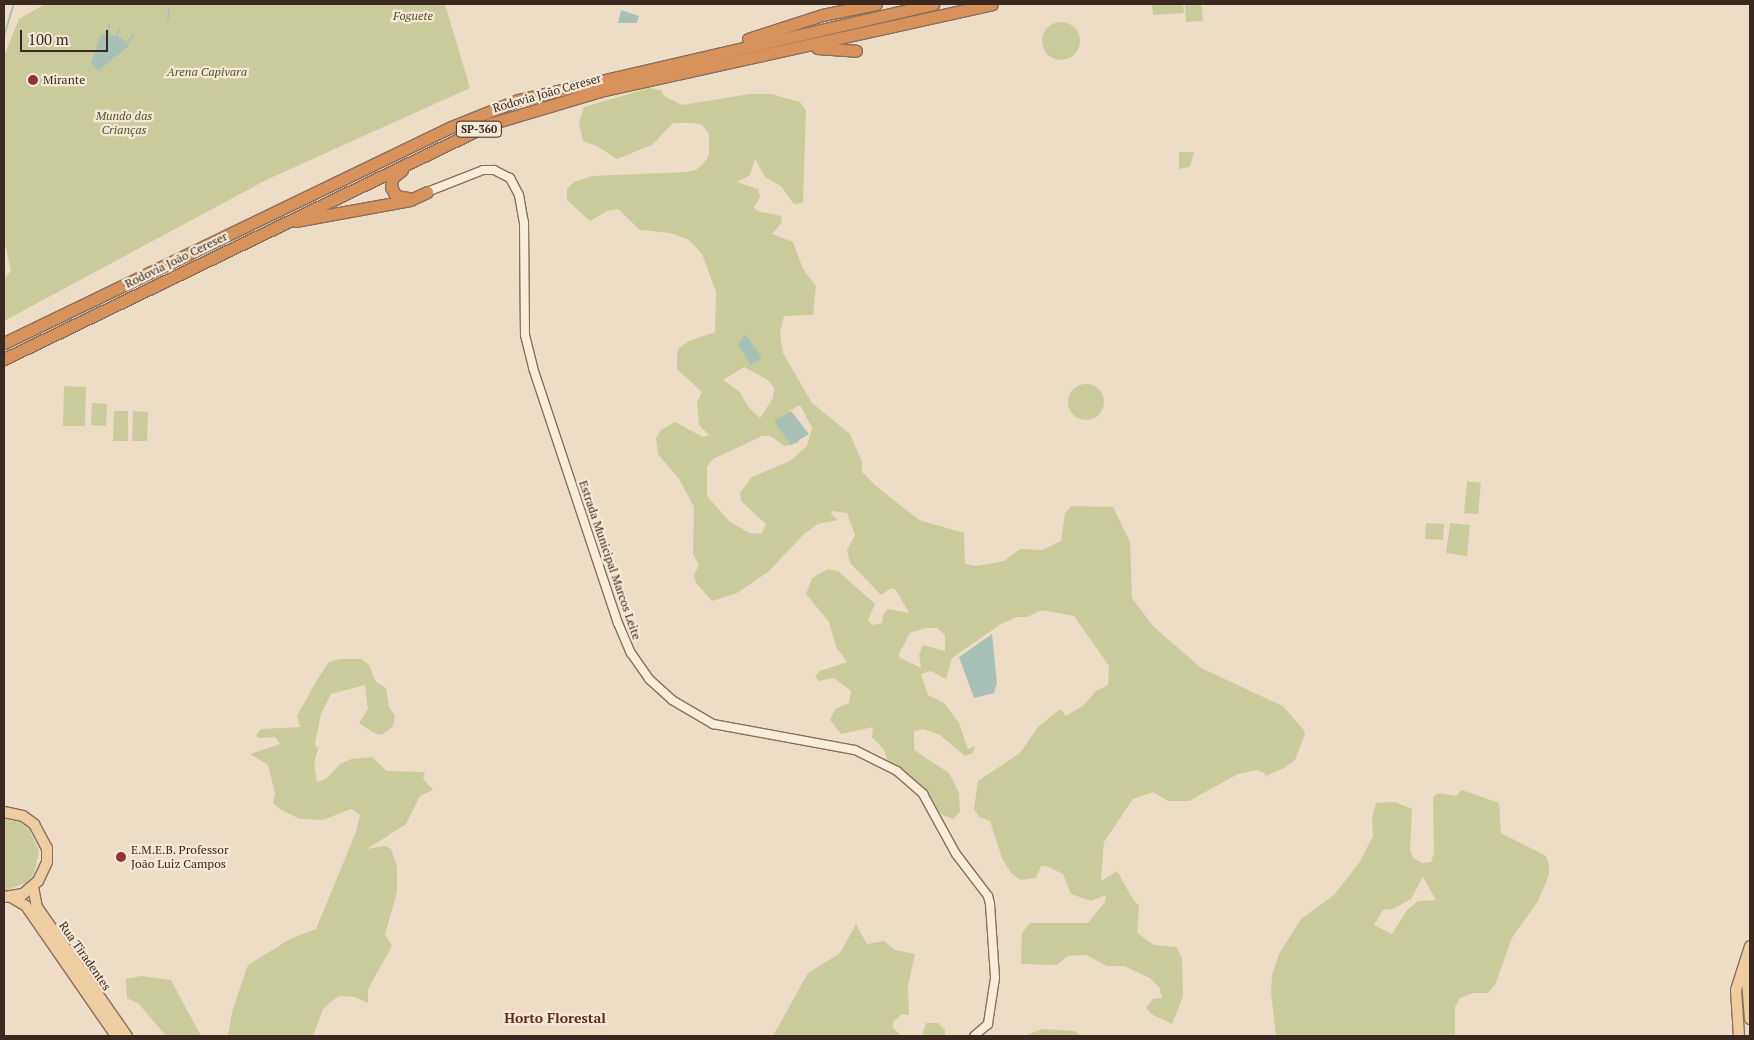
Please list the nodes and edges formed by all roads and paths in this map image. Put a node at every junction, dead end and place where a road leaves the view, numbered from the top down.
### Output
1 (876, 4) edge
2 (933, 4) edge
3 (991, 4) edge
4 (856, 52) dead end
5 (711, 53) junction
6 (766, 54) junction
7 (412, 160) junction
8 (427, 192) junction
9 (281, 224) junction
10 (4, 343) edge
11 (4, 359) edge
12 (4, 812) edge
13 (33, 887) junction
14 (7, 897) edge
15 (1750, 945) edge
16 (1750, 968) edge
17 (1749, 1016) edge
18 (116, 1036) edge
19 (127, 1036) edge
20 (974, 1036) edge
21 (1739, 1036) edge

1 - 5 highway
2 - 5 highway, Rodovia João Cereser / SP-360
3 - 6 highway, Rodovia João Cereser / SP-360
4 - 6 highway
5 - 10 highway, Rodovia João Cereser / SP-360
6 - 7 highway, Rodovia João Cereser / SP-360
7 - 8 highway
7 - 9 highway, Rodovia João Cereser / SP-360
8 - 9 highway
8 - 20 street, Estrada Municipal Marcos Leite
9 - 11 highway, Rodovia João Cereser / SP-360
12 - 13 main road
13 - 14 main road
13 - 19 main road, Rua Tiradentes
14 - 18 main road, Rua Tiradentes
15 - 17 main road
15 - 21 main road
16 - 17 main road

